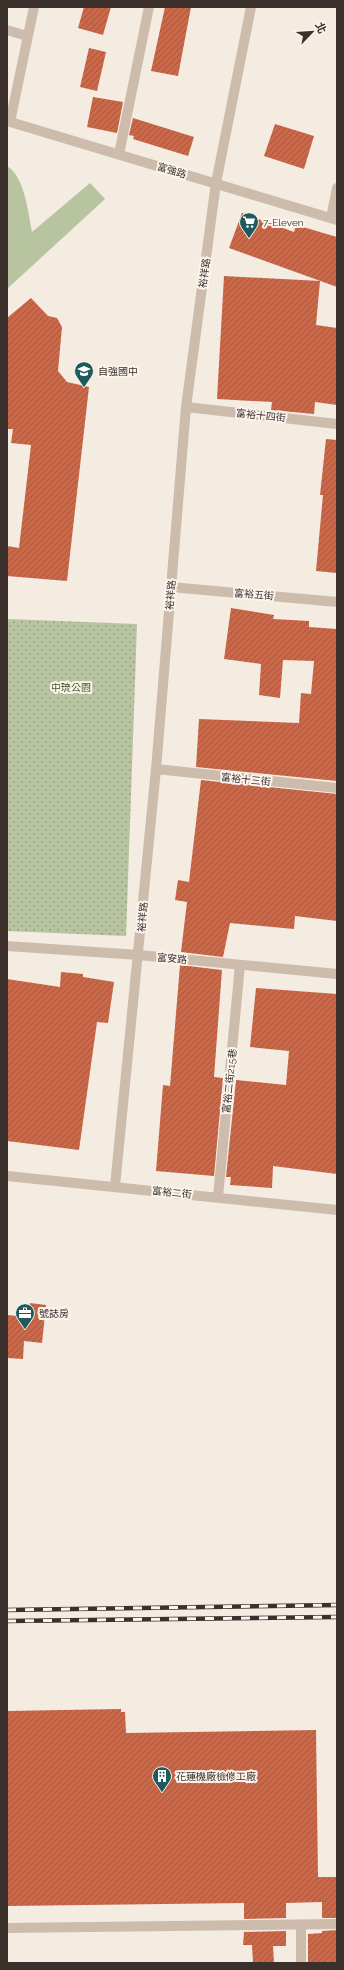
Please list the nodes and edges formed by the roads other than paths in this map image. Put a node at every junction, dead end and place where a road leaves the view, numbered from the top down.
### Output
1 (34, 7) edge
2 (148, 7) edge
3 (251, 7) edge
4 (7, 30) edge
5 (27, 36) junction
6 (9, 122) edge
7 (119, 154) junction
8 (216, 183) junction
9 (337, 188) edge
10 (334, 219) edge
11 (186, 407) junction
12 (337, 424) edge
13 (171, 587) junction
14 (337, 602) edge
15 (156, 769) junction
16 (337, 788) edge
17 (7, 946) edge
18 (139, 955) junction
19 (240, 965) junction
20 (337, 974) edge
21 (7, 1176) edge
22 (115, 1186) junction
23 (218, 1197) junction
24 (337, 1210) edge
25 (337, 1924) edge
26 (301, 1925) junction
27 (7, 1928) edge
28 (301, 1963) edge

1 - 5 street
2 - 7 street
3 - 8 street, 裕祥路
4 - 5 street
5 - 6 street
6 - 7 street, 富強路
7 - 8 street, 富強路
8 - 10 street, 富強路
8 - 11 street, 裕祥路
9 - 10 street
11 - 12 street, 富裕十四街
11 - 13 street, 裕祥路
13 - 14 street, 富裕五街
13 - 15 street, 裕祥路
15 - 16 street, 富裕十三街
15 - 18 street, 裕祥路
17 - 18 street, 富安路
18 - 19 street, 富安路
18 - 22 street, 裕祥路
19 - 20 street, 富安路
19 - 23 street, 富裕二街215巷
21 - 22 street, 富裕二街
22 - 23 street, 富裕二街
23 - 24 street, 富裕二街
25 - 26 street
26 - 27 street
26 - 28 street

